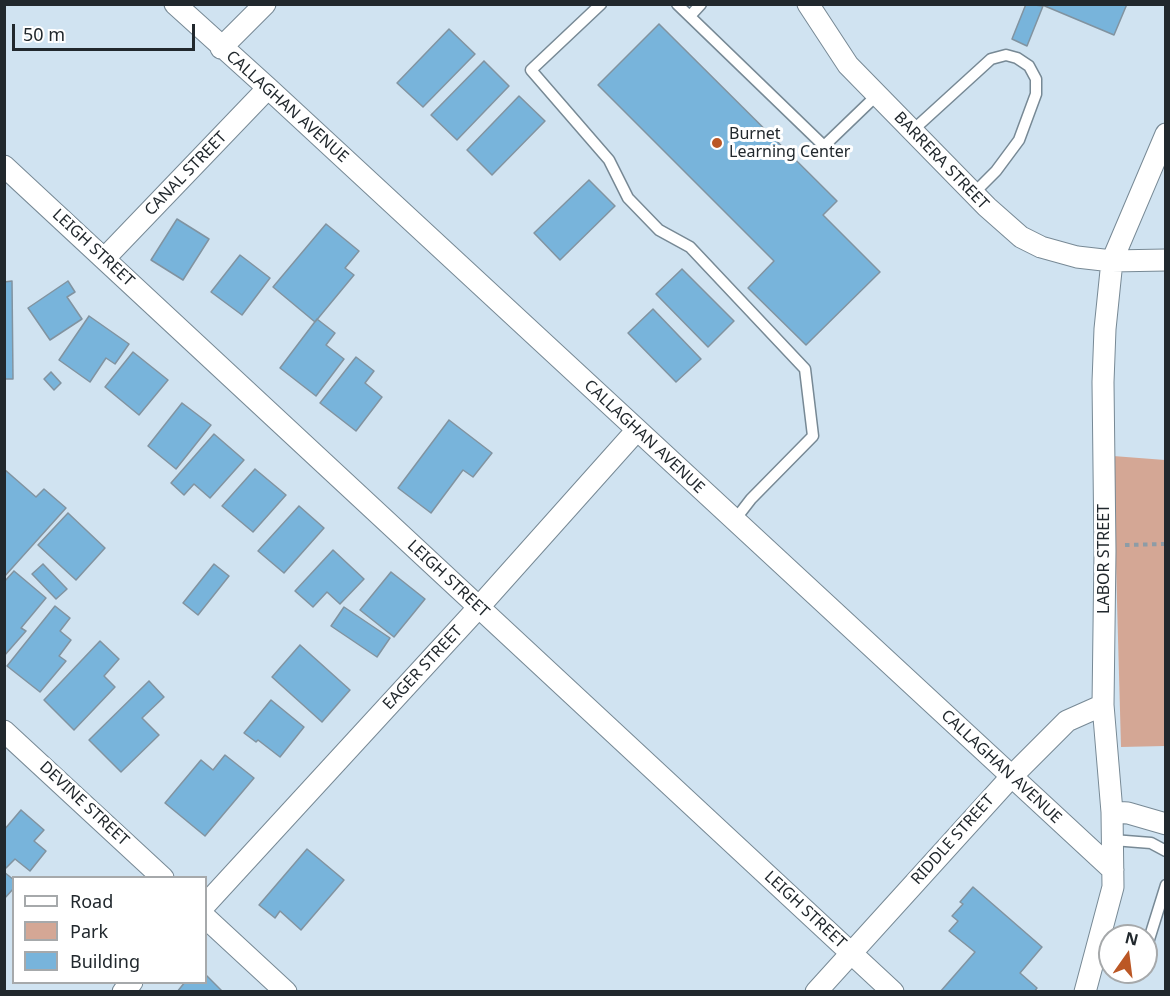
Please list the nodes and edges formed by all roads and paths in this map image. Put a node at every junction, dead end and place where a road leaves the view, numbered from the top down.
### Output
1 (175, 4) edge
2 (265, 4) edge
3 (601, 4) edge
4 (677, 4) edge
5 (701, 4) edge
6 (808, 4) edge
7 (690, 16) junction
8 (221, 48) junction
9 (268, 88) junction
10 (877, 95) junction
11 (912, 131) junction
12 (1166, 134) edge
13 (4, 166) edge
14 (973, 194) junction
15 (104, 259) junction
16 (1166, 260) edge
17 (1112, 261) junction
18 (637, 430) junction
19 (734, 521) junction
20 (1166, 544) edge
21 (1121, 546) dead end
22 (478, 608) junction
23 (1102, 705) junction
24 (4, 731) edge
25 (1011, 777) junction
26 (1112, 812) junction
27 (1166, 824) edge
28 (1113, 840) junction
29 (1166, 851) edge
30 (1113, 870) junction
31 (161, 876) edge
32 (1166, 885) edge
33 (207, 903) edge
34 (207, 919) edge
35 (1154, 924) edge
36 (851, 953) junction
37 (286, 992) edge
38 (816, 992) edge
39 (893, 992) edge
40 (1085, 992) edge

1 - 8 street, CALLAGHAN AVENUE
2 - 8 street
3 - 19 lane
4 - 7 lane
5 - 7 lane
6 - 10 street, BARRERA STREET
7 - 10 lane
8 - 9 street, CALLAGHAN AVENUE
9 - 15 street, CANAL STREET
9 - 18 street, CALLAGHAN AVENUE
10 - 11 street, BARRERA STREET
11 - 14 street, BARRERA STREET
11 - 14 lane
12 - 17 street, LABOR STREET
13 - 15 street, LEIGH STREET
14 - 17 street, BARRERA STREET
15 - 22 street, LEIGH STREET
16 - 17 street, BARRERA STREET
17 - 23 street, LABOR STREET
18 - 19 street, CALLAGHAN AVENUE
18 - 22 street, EAGER STREET
19 - 25 street, CALLAGHAN AVENUE
20 - 21 path
22 - 33 street, EAGER STREET
22 - 36 street, LEIGH STREET
23 - 25 street, RIDDLE STREET
23 - 26 street, LABOR STREET
24 - 31 street, DEVINE STREET
25 - 30 street, CALLAGHAN AVENUE
25 - 36 street, RIDDLE STREET
26 - 27 street
26 - 28 street, LABOR STREET
28 - 29 lane
28 - 30 street, LABOR STREET
30 - 40 street, LABOR STREET
32 - 35 lane
34 - 37 street
36 - 38 street, RIDDLE STREET
36 - 39 street, LEIGH STREET

